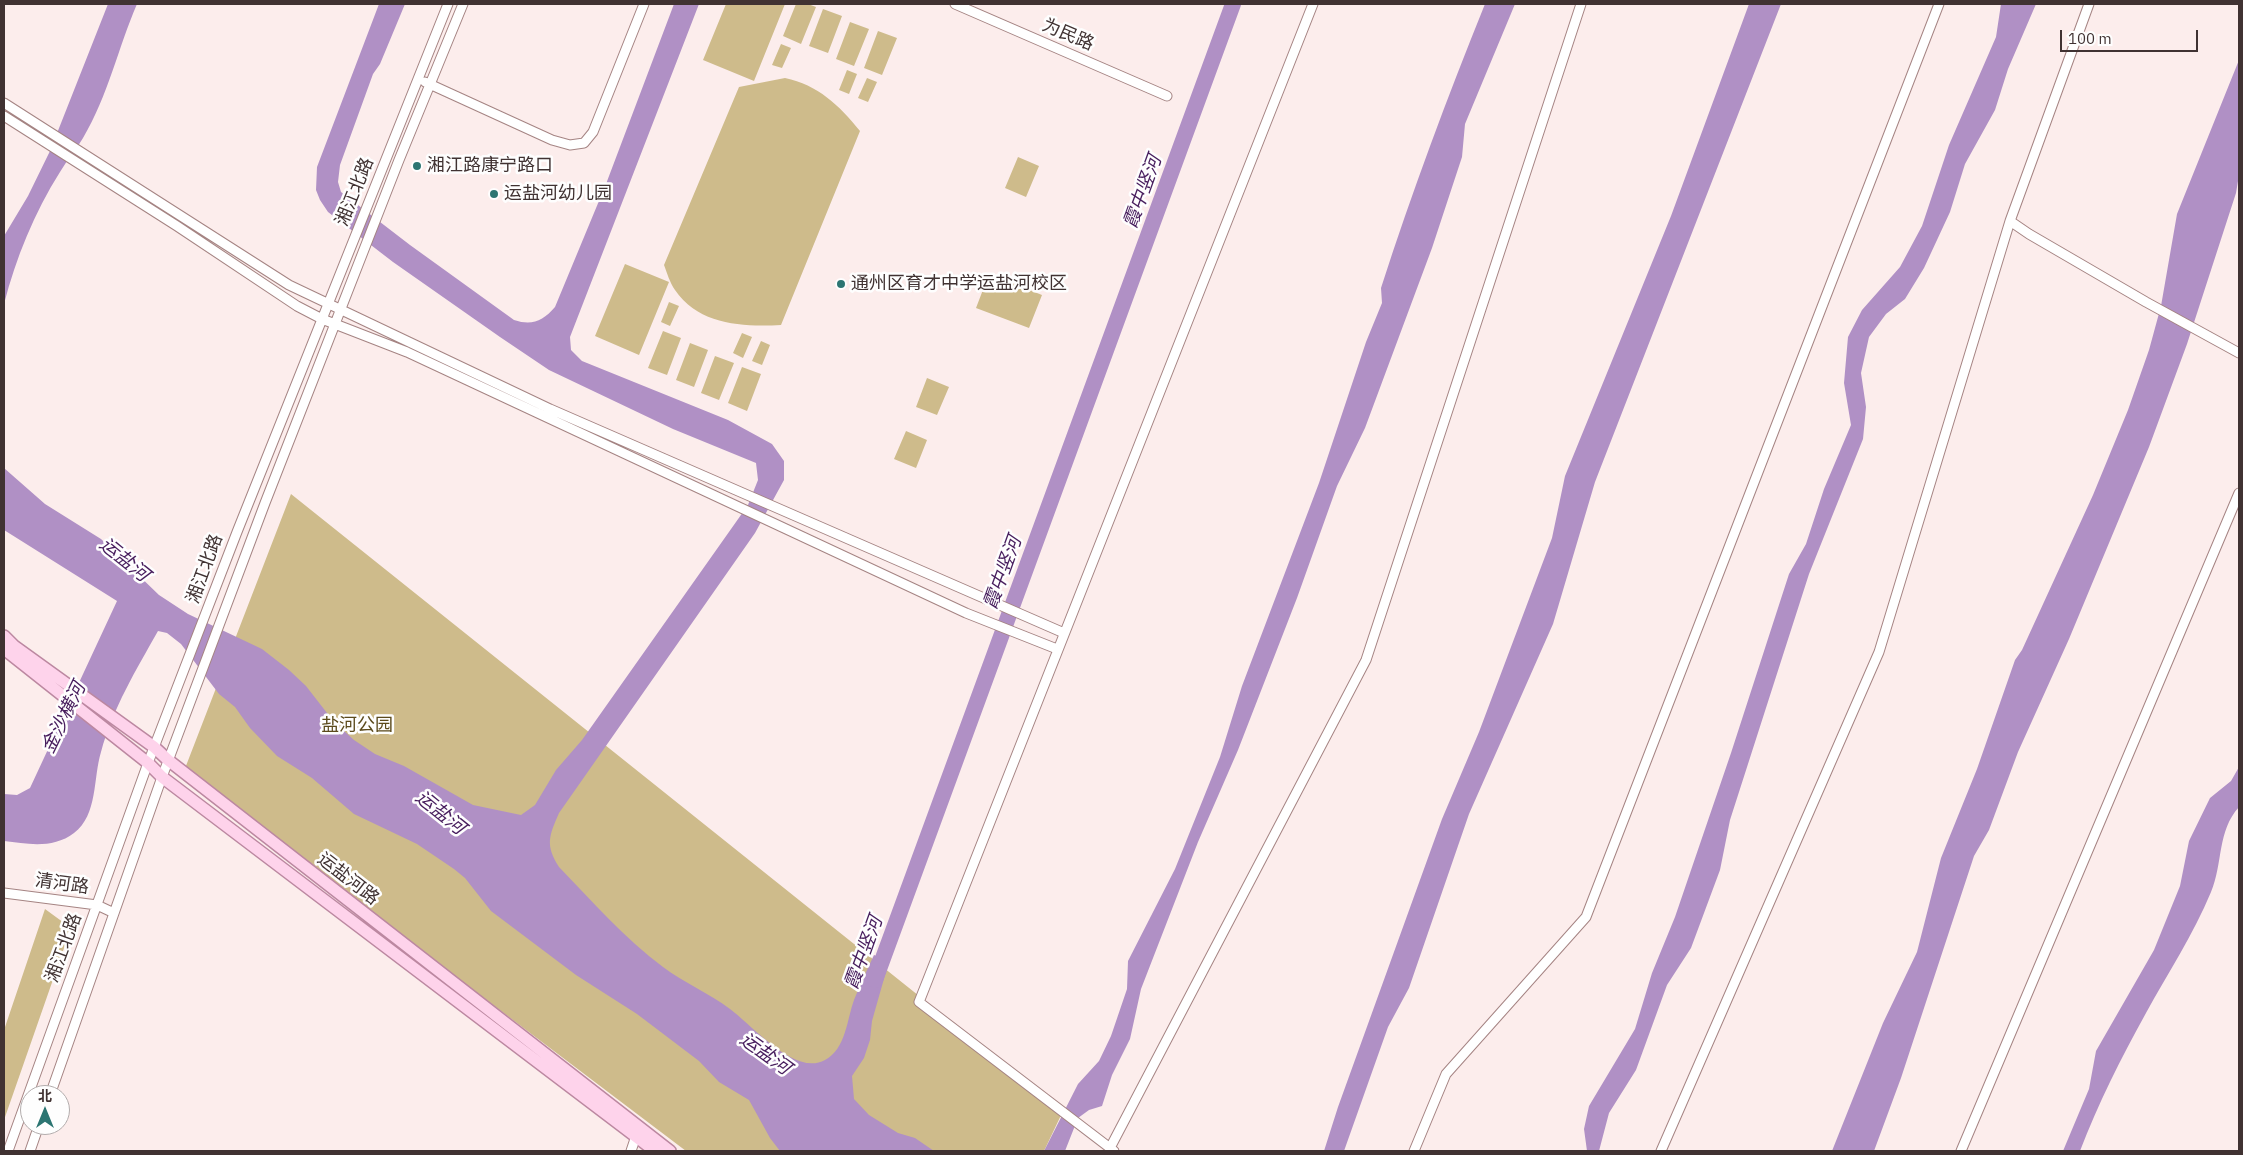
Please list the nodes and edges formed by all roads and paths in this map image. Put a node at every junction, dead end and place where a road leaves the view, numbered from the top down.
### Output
1 (448, 4) edge
2 (463, 4) edge
3 (644, 4) edge
4 (955, 4) edge
5 (1313, 4) edge
6 (1581, 4) edge
7 (1939, 4) edge
8 (2089, 4) edge
9 (418, 79) junction
10 (430, 85) junction
11 (1168, 96) dead end
12 (4, 103) edge
13 (4, 116) edge
14 (2010, 221) junction
15 (328, 302) junction
16 (341, 309) junction
17 (322, 319) junction
18 (335, 324) junction
19 (2239, 353) edge
20 (2239, 492) edge
21 (1064, 633) junction
22 (4, 636) edge
23 (4, 649) edge
24 (1057, 649) junction
25 (154, 747) junction
26 (168, 760) junction
27 (148, 763) junction
28 (162, 777) junction
29 (4, 893) edge
30 (96, 905) junction
31 (114, 913) junction
32 (54, 1085) edge
33 (638, 1132) junction
34 (36, 1135) edge
35 (1112, 1150) edge
36 (8, 1151) edge
37 (30, 1151) edge
38 (631, 1151) edge
39 (656, 1151) edge
40 (670, 1151) edge
41 (1414, 1151) edge
42 (1661, 1151) edge
43 (1961, 1151) edge

1 - 9 street, 湘江北路
2 - 10 street, 湘江北路
3 - 10 street
4 - 11 street, 为民路
5 - 21 street
6 - 35 street
7 - 41 street
8 - 14 street
9 - 10 street
9 - 15 street, 湘江北路
10 - 16 street, 湘江北路
12 - 15 street
13 - 17 street
14 - 19 street
14 - 42 street
15 - 16 street
15 - 17 street, 湘江北路
16 - 18 street, 湘江北路
16 - 21 street
17 - 18 street
17 - 25 street, 湘江北路
18 - 24 street
18 - 26 street, 湘江北路
20 - 43 street
21 - 24 street
22 - 25 main road, 运盐河路
23 - 27 main road, 运盐河路
24 - 35 street
25 - 26 main road, 运盐河路
25 - 27 street, 湘江北路
26 - 28 street, 湘江北路
26 - 33 main road, 运盐河路
27 - 28 main road, 运盐河路
27 - 30 street, 湘江北路
28 - 31 street, 湘江北路
28 - 33 main road, 运盐河路
29 - 30 street, 清河路
30 - 31 street, 清河路
30 - 36 street, 湘江北路
31 - 32 street, 湘江北路
33 - 38 street
33 - 39 main road, 运盐河路
33 - 40 main road, 运盐河路
34 - 37 street

